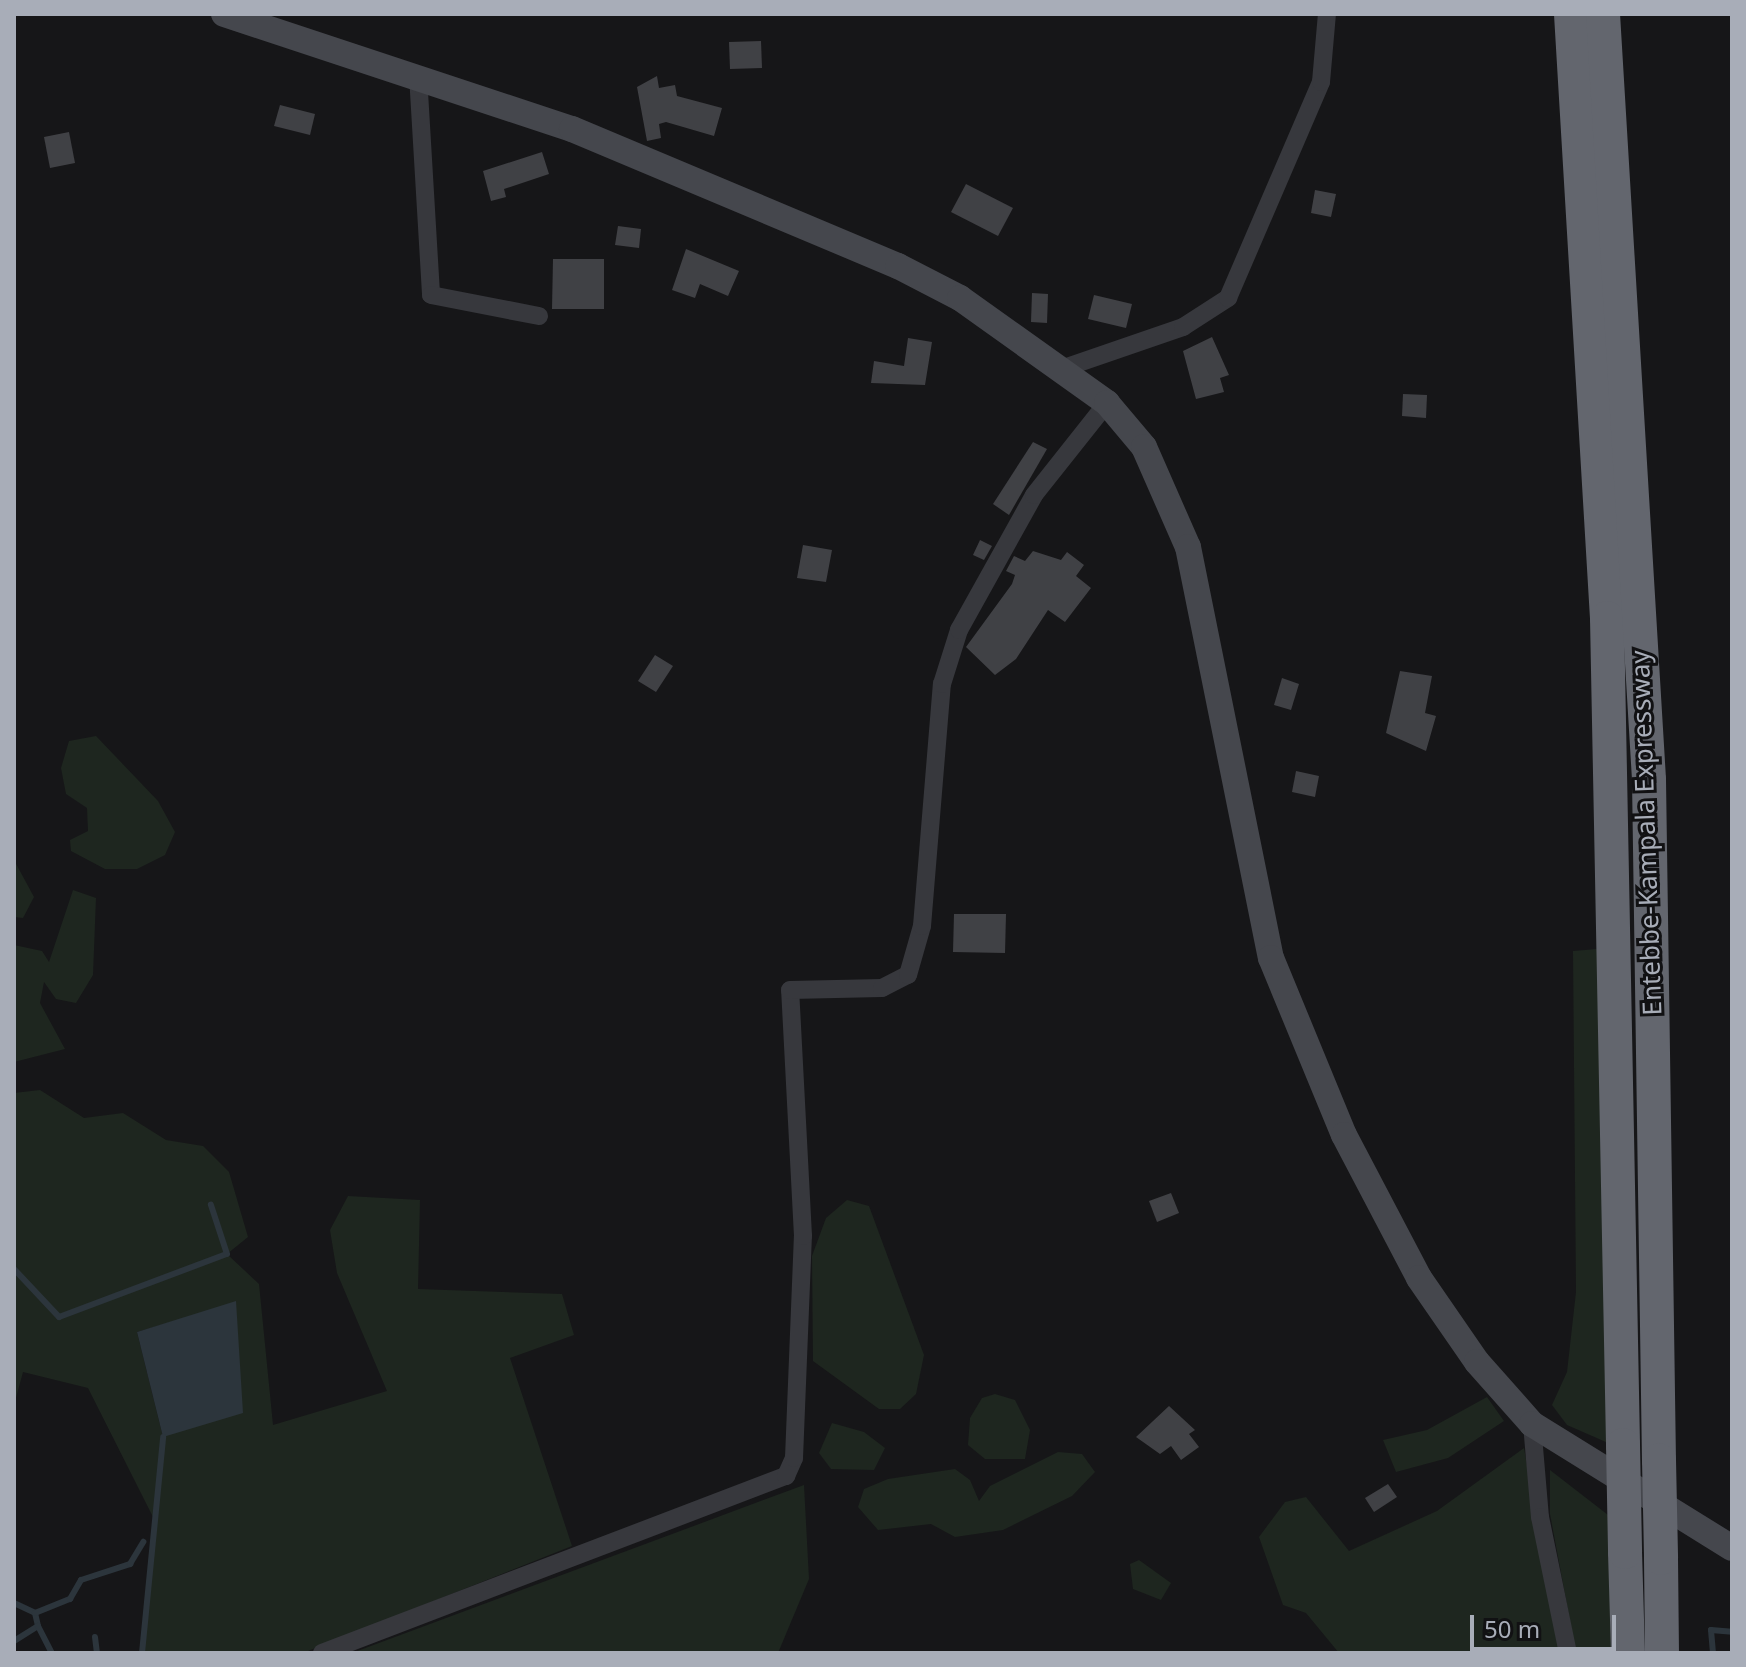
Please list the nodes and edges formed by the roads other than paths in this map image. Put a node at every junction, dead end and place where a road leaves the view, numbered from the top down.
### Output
1 (224, 14) edge
2 (1327, 14) edge
3 (1571, 14) edge
4 (1603, 14) edge
5 (418, 75) junction
6 (539, 316) dead end
7 (1064, 368) junction
8 (1107, 403) junction
9 (1532, 1424) junction
10 (1732, 1548) edge
11 (322, 1653) edge
12 (1568, 1653) edge
13 (1628, 1653) edge
14 (1662, 1653) edge

1 - 5 main road
2 - 7 street
3 - 13 highway, Entebbe-Kampala Expressway, bridge
4 - 14 highway, Entebbe-Kampala Expressway, bridge
5 - 6 street
5 - 7 main road
7 - 8 main road
8 - 9 main road
8 - 11 street
9 - 10 main road
9 - 12 street

